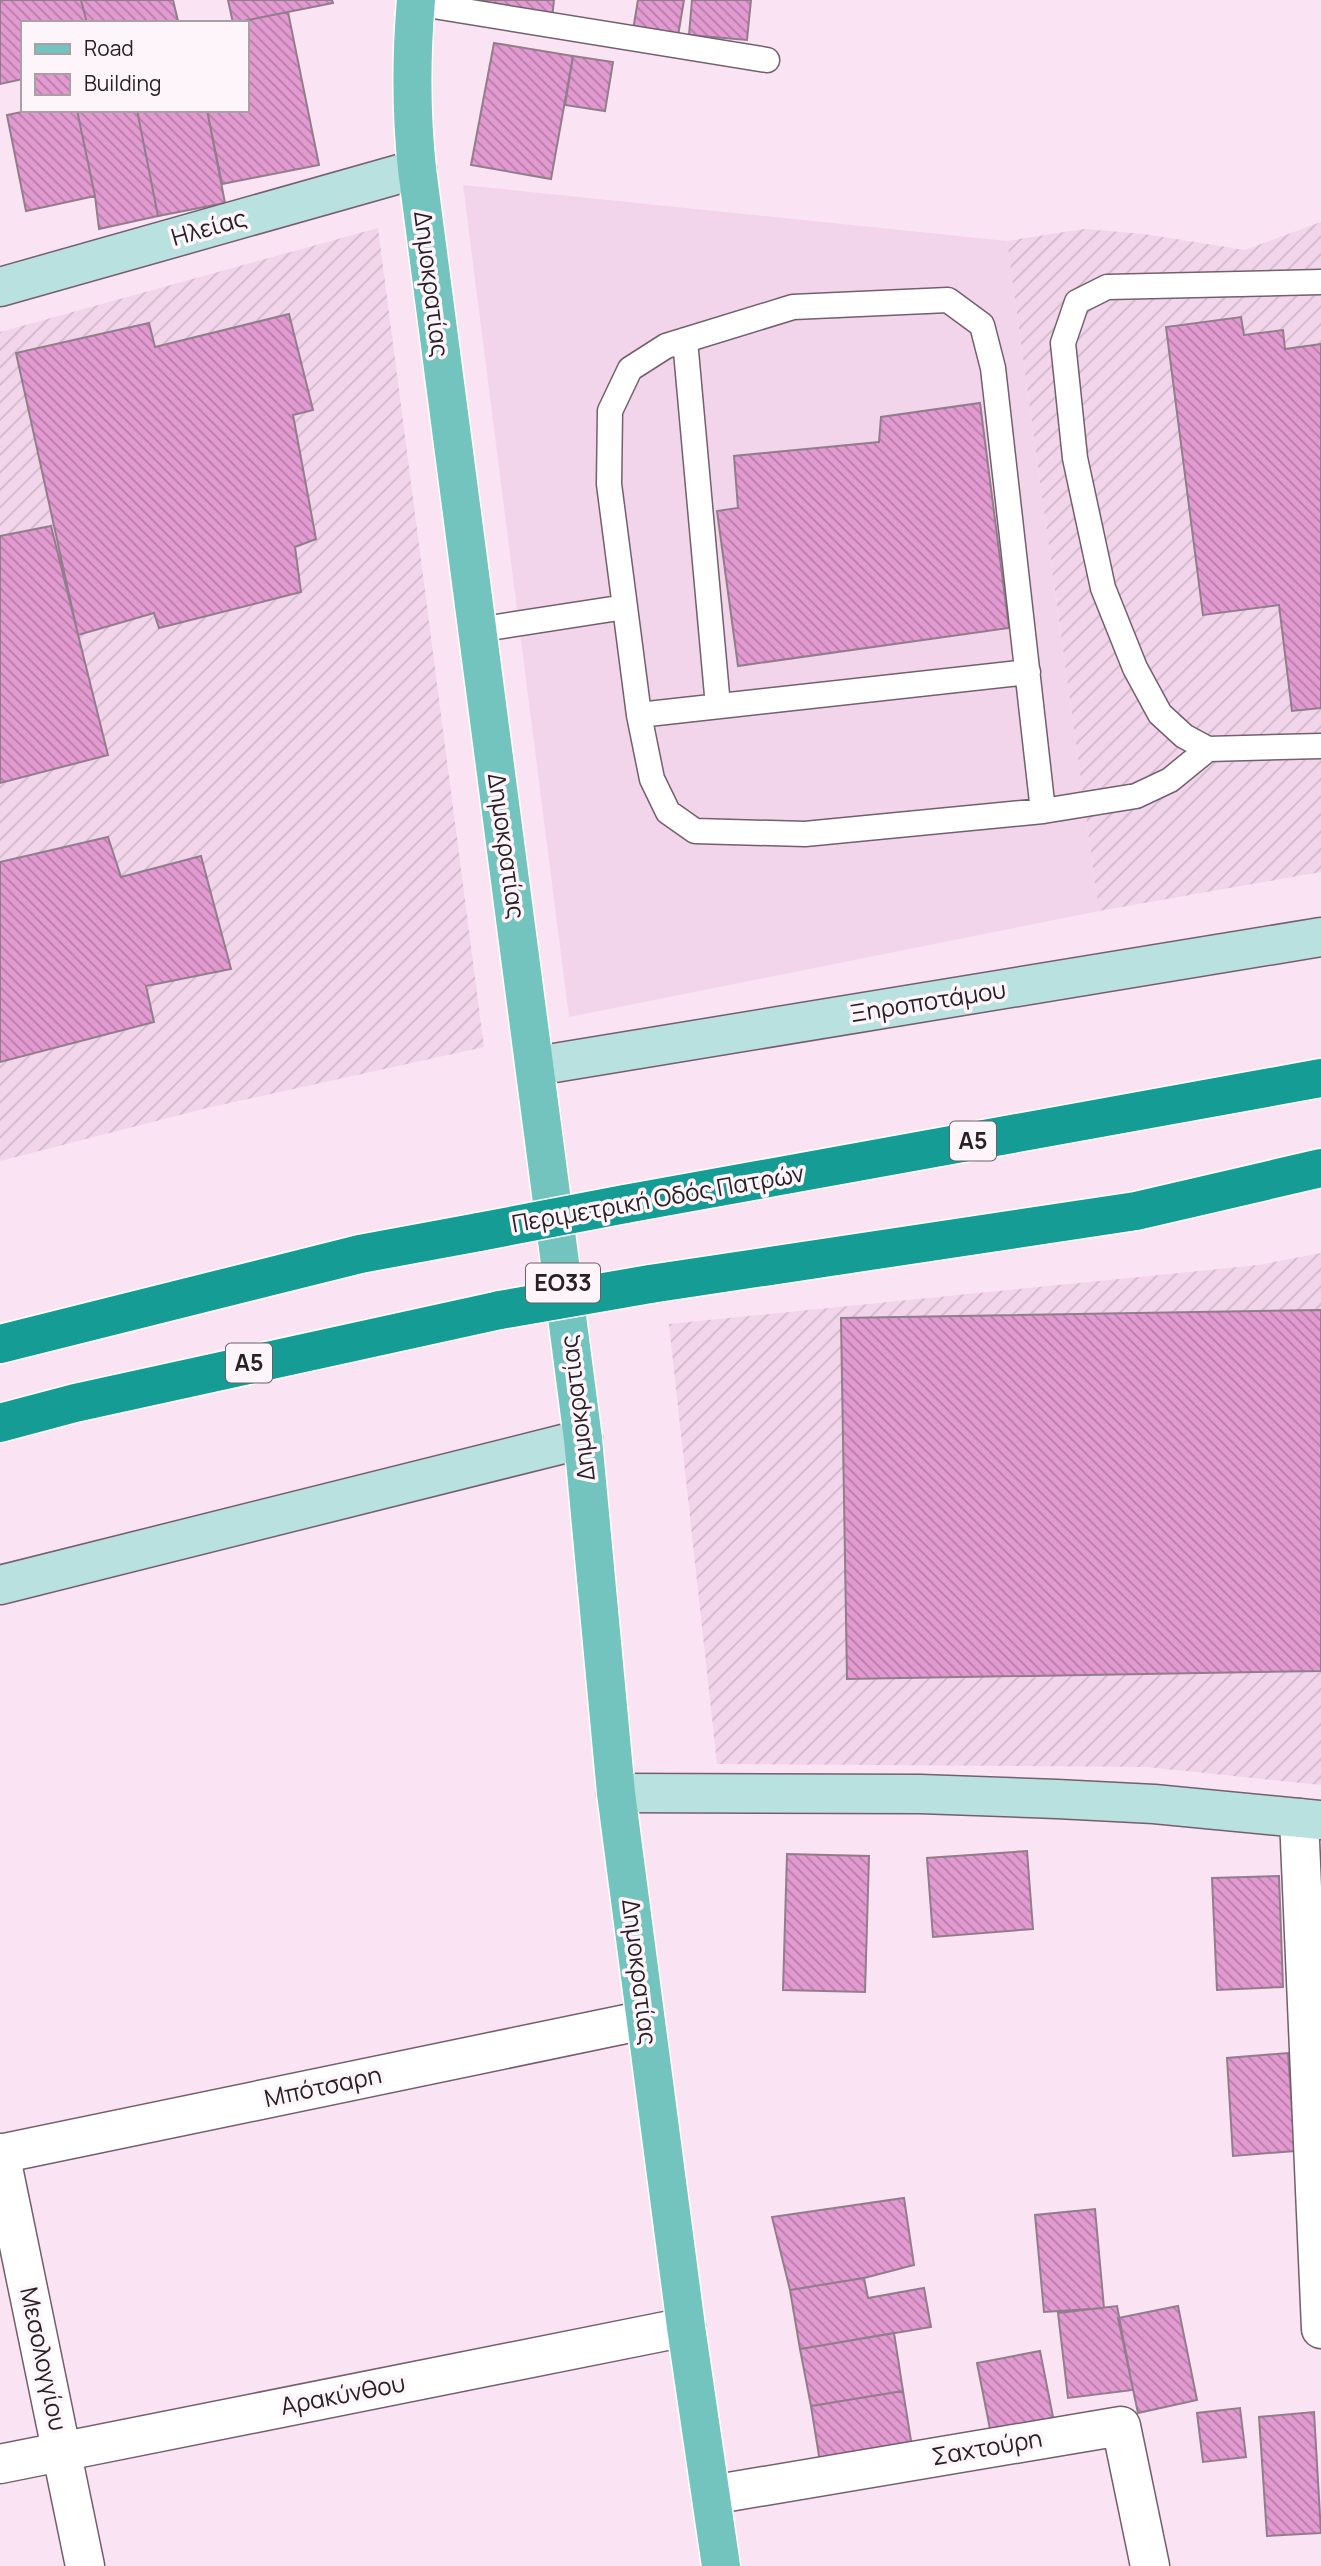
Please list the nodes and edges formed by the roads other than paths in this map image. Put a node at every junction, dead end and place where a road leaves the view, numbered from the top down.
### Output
1 (415, 1) edge
2 (767, 60) dead end
3 (417, 169) junction
4 (1321, 282) edge
5 (0, 287) edge
6 (685, 340) junction
7 (625, 607) junction
8 (477, 630) junction
9 (1028, 672) junction
10 (718, 706) junction
11 (639, 715) junction
12 (1321, 746) edge
13 (1208, 749) junction
14 (1044, 811) junction
15 (1321, 937) edge
16 (536, 1066) junction
17 (1321, 1077) edge
18 (1321, 1168) edge
19 (0, 1345) edge
20 (0, 1423) edge
21 (583, 1439) junction
22 (0, 1585) edge
23 (616, 1793) junction
24 (1310, 1819) edge
25 (645, 2020) junction
26 (0, 2154) edge
27 (686, 2327) junction
28 (1321, 2329) edge
29 (61, 2451) junction
30 (0, 2464) edge
31 (711, 2495) junction
32 (85, 2566) edge
33 (721, 2566) edge
34 (1150, 2566) edge

1 - 2 lane
1 - 3 main road, Δημοκρατίας / ΕΟ33
3 - 5 street, Ηλείας
3 - 8 main road, Δημοκρατίας / ΕΟ33
4 - 13 lane
6 - 7 lane
6 - 9 lane
6 - 10 lane
7 - 8 lane
7 - 11 lane
8 - 16 main road, Δημοκρατίας / ΕΟ33
9 - 10 lane
9 - 14 lane
10 - 11 lane
11 - 14 lane
12 - 13 lane
13 - 14 lane
15 - 16 street, Ξηροποτάμου
16 - 21 main road, Δημοκρατίας / ΕΟ33
17 - 19 highway, Περιμετρική Οδός Πατρών / Α5, bridge
18 - 20 highway, Α5, bridge
21 - 22 street
21 - 23 main road, Δημοκρατίας / ΕΟ33
23 - 24 street
23 - 25 main road, Δημοκρατίας / ΕΟ33
24 - 28 street
25 - 26 street, Μπότσαρη
25 - 27 main road, Δημοκρατίας / ΕΟ33
26 - 29 street, Μεσολογγίου
27 - 29 street, Αρακύνθου
27 - 31 main road, Δημοκρατίας / ΕΟ33
29 - 30 street, Αρακύνθου
29 - 32 street, Μεσολογγίου
31 - 33 main road, Δημοκρατίας / ΕΟ33
31 - 34 street, Σαχτούρη

